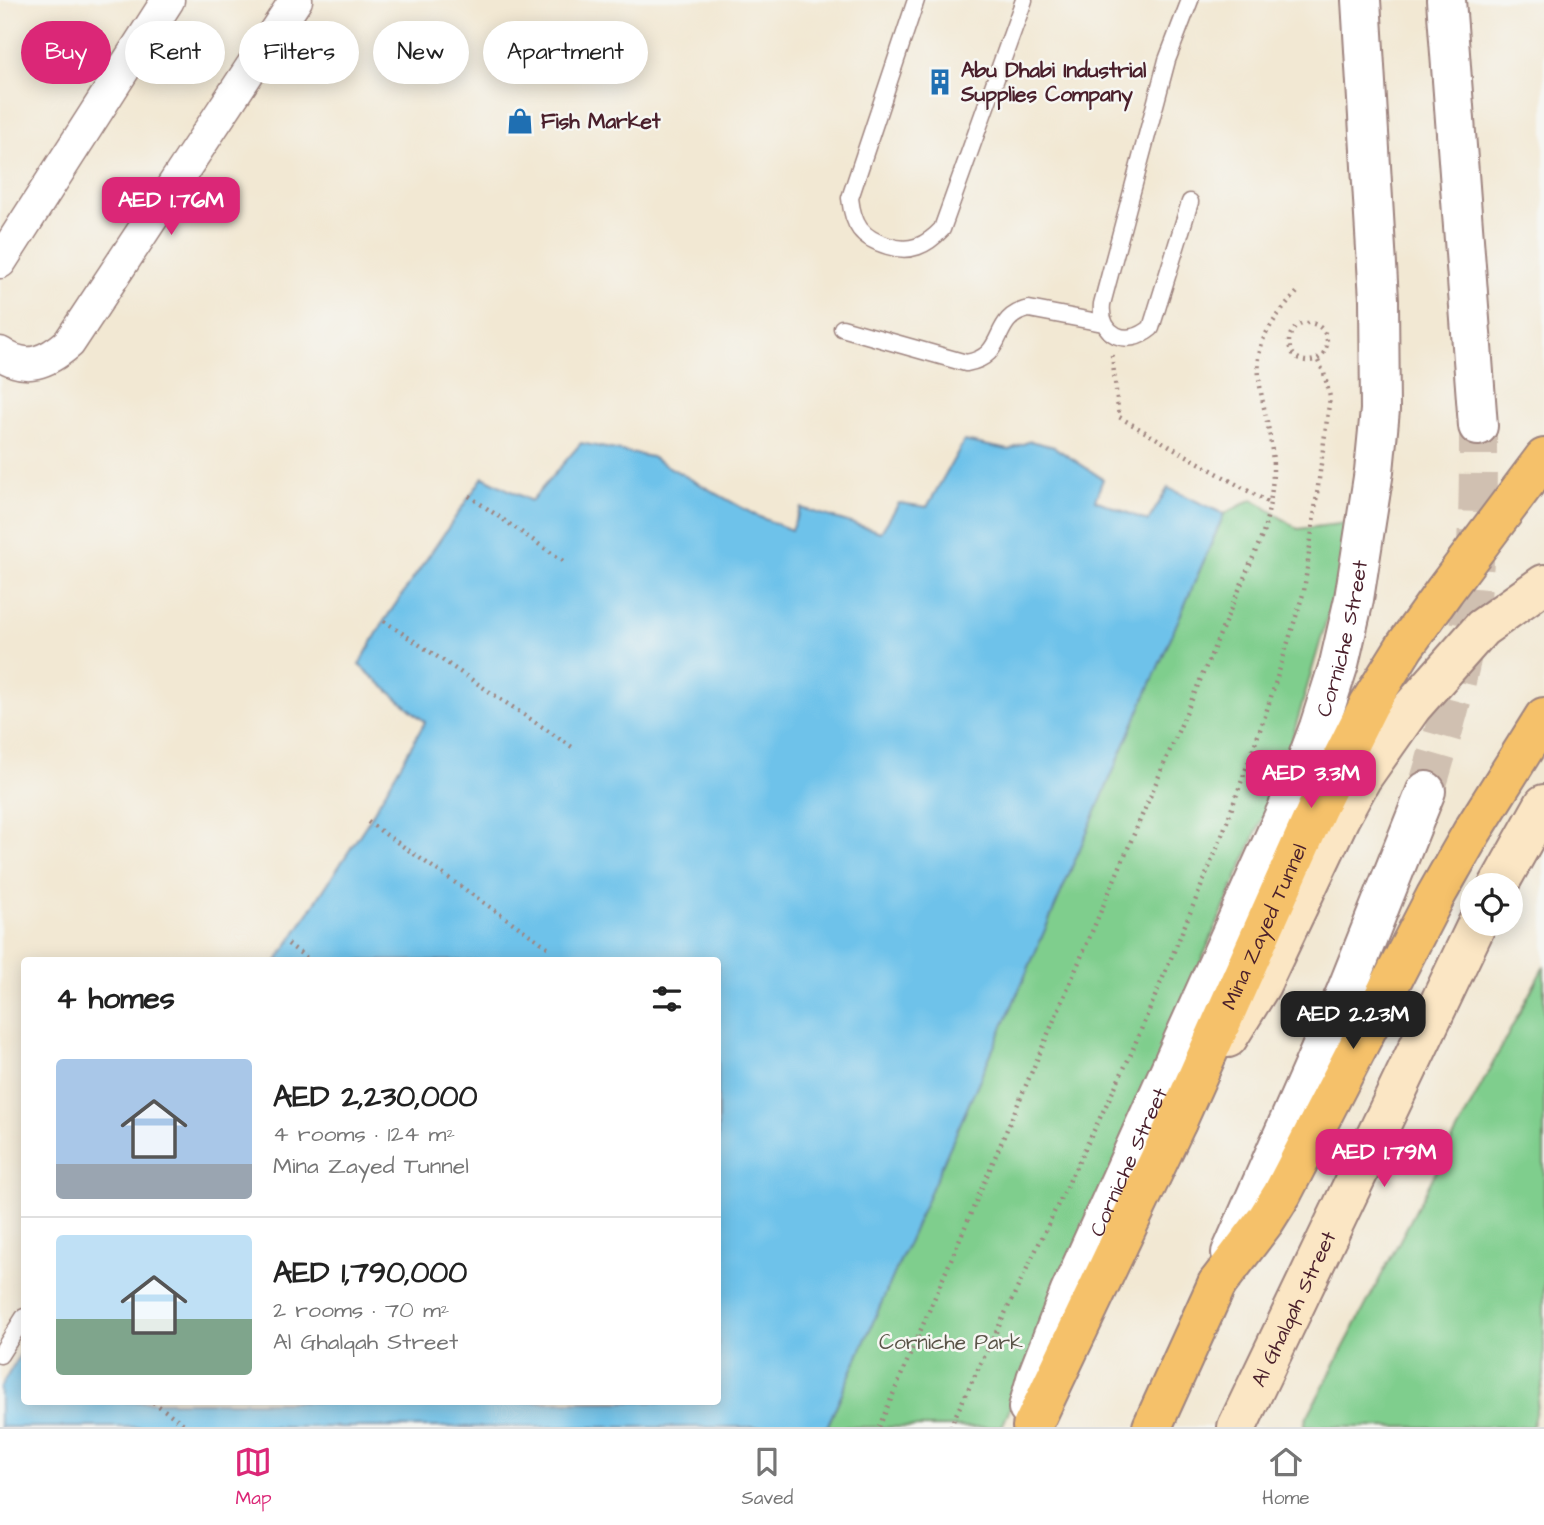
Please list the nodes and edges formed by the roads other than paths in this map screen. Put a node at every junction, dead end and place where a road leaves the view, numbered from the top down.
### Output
1 (168, 0) edge
2 (296, 0) edge
3 (916, 0) edge
4 (1024, 0) edge
5 (1190, 0) edge
6 (1446, 0) edge
7 (1361, 1) edge
8 (1190, 202) dead end
9 (0, 262) edge
10 (1106, 327) junction
11 (842, 328) dead end
12 (0, 353) edge
13 (1478, 426) tunnel mouth
14 (1544, 458) edge
15 (1544, 584) edge
16 (1544, 717) edge
17 (1426, 791) tunnel mouth
18 (1544, 804) edge
19 (1504, 873) edge
20 (1471, 936) edge
21 (1177, 1122) junction
22 (1217, 1284) junction
23 (21, 1322) edge
24 (0, 1355) edge
25 (1023, 1427) edge
26 (1032, 1427) edge
27 (1152, 1427) edge
28 (1237, 1427) edge

1 - 9 street
2 - 12 street
3 - 4 lane
5 - 10 lane
6 - 13 street
7 - 25 street, Corniche Street
8 - 10 lane
10 - 11 lane
14 - 21 highway, Mina Zayed Tunnel
15 - 21 main road
16 - 22 highway
17 - 22 street
18 - 19 main road
20 - 28 main road, Al Ghalqah Street
21 - 26 highway, Corniche Street
22 - 27 highway
23 - 24 lane

